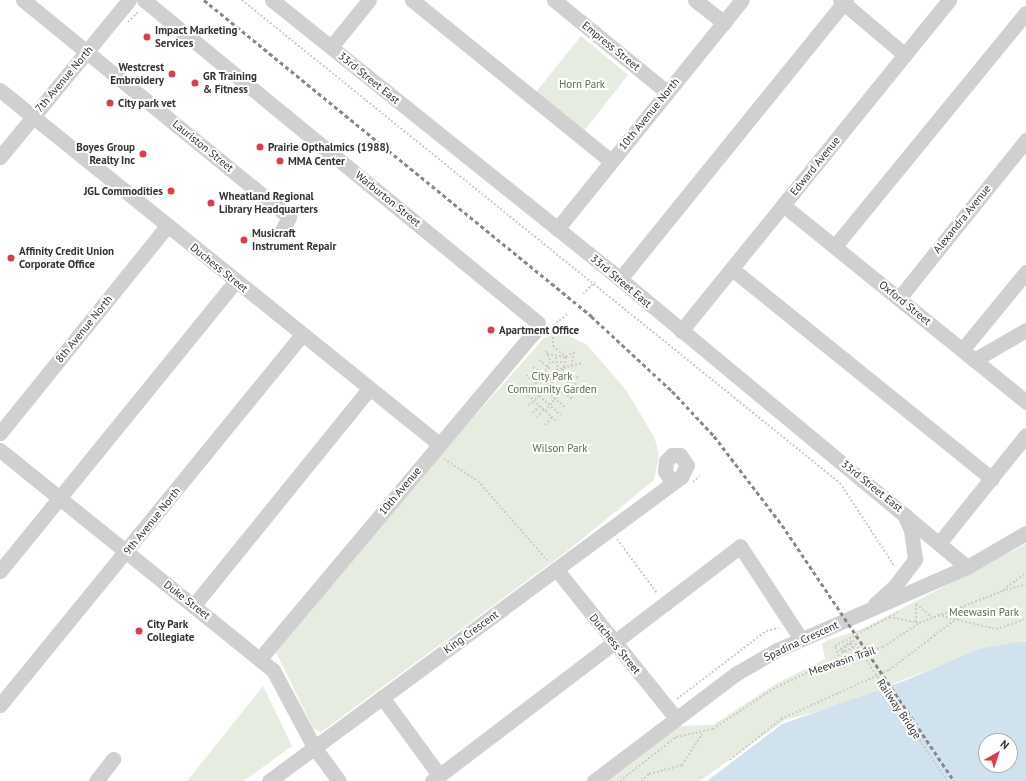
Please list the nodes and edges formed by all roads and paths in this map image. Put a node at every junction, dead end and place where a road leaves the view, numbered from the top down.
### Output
1 (24, 0) edge
2 (129, 0) edge
3 (144, 0) edge
4 (242, 0) edge
5 (272, 0) edge
6 (369, 0) edge
7 (412, 0) edge
8 (554, 0) edge
9 (695, 0) edge
10 (742, 0) edge
11 (949, 0) edge
12 (843, 1) edge
13 (1026, 13) edge
14 (724, 23) junction
15 (331, 47) junction
16 (87, 52) junction
17 (905, 55) junction
18 (0, 90) edge
19 (667, 92) junction
20 (32, 117) junction
21 (1026, 140) edge
22 (0, 157) edge
23 (611, 161) junction
24 (783, 205) junction
25 (167, 226) junction
26 (557, 229) junction
27 (282, 230) dead end
28 (835, 246) junction
29 (732, 269) junction
30 (1026, 272) edge
31 (620, 279) junction
32 (236, 281) junction
33 (595, 282) junction
34 (583, 294) dead end
35 (899, 298) junction
36 (538, 323) joint
37 (553, 324) dead end
38 (1026, 330) edge
39 (681, 331) junction
40 (302, 335) junction
41 (968, 355) junction
42 (556, 356) junction
43 (566, 357) junction
44 (539, 360) dead end
45 (550, 362) junction
46 (557, 362) junction
47 (564, 362) junction
48 (581, 363) dead end
49 (571, 366) junction
50 (533, 367) dead end
51 (547, 367) junction
52 (558, 369) junction
53 (568, 369) junction
54 (564, 370) junction
55 (537, 371) junction
56 (552, 371) junction
57 (556, 374) junction
58 (526, 375) dead end
59 (543, 375) junction
60 (578, 376) dead end
61 (561, 378) junction
62 (531, 379) junction
63 (570, 379) junction
64 (534, 381) junction
65 (574, 381) junction
66 (550, 382) junction
67 (567, 383) junction
68 (537, 384) junction
69 (368, 390) junction
70 (544, 390) junction
71 (562, 391) junction
72 (539, 396) junction
73 (555, 399) junction
74 (573, 400) dead end
75 (535, 401) junction
76 (1026, 402) edge
77 (528, 405) dead end
78 (539, 406) junction
79 (550, 406) junction
80 (566, 408) dead end
81 (544, 411) junction
82 (532, 413) dead end
83 (561, 414) dead end
84 (552, 417) junction
85 (537, 418) dead end
86 (556, 421) dead end
87 (545, 425) dead end
88 (0, 433) edge
89 (1026, 435) edge
90 (0, 450) edge
91 (434, 450) junction
92 (700, 476) dead end
93 (992, 478) junction
94 (671, 481) dead end
95 (688, 485) dead end
96 (60, 498) junction
97 (902, 511) junction
98 (1026, 533) edge
99 (622, 534) dead end
100 (616, 539) junction
101 (940, 542) junction
102 (611, 543) dead end
103 (126, 552) junction
104 (967, 567) junction
105 (0, 571) edge
106 (553, 571) junction
107 (1026, 573) edge
108 (902, 579) junction
109 (1026, 584) edge
110 (1000, 592) junction
111 (913, 601) junction
112 (665, 604) junction
113 (194, 605) junction
114 (965, 605) junction
115 (868, 610) junction
116 (902, 610) dead end
117 (937, 615) junction
118 (889, 617) junction
119 (932, 617) junction
120 (956, 619) junction
121 (1026, 620) edge
122 (916, 622) junction
123 (919, 623) junction
124 (801, 640) junction
125 (614, 644) junction
126 (837, 652) junction
127 (260, 659) junction
128 (840, 660) junction
129 (382, 697) junction
130 (0, 705) edge
131 (676, 718) junction
132 (702, 734) junction
133 (314, 748) junction
134 (113, 759) dead end
135 (730, 760) dead end
136 (435, 778) edge
137 (96, 781) edge
138 (269, 781) edge
139 (339, 781) edge
140 (594, 781) edge
141 (620, 781) edge
142 (641, 781) edge
143 (947, 781) edge

1 - 16 street, Lauriston Street
2 - 16 street, 7th Avenue North
3 - 36 street, Warburton Street
4 - 33 path
5 - 15 street, 33rd Street East
6 - 15 street
7 - 23 street
8 - 19 street, Empress Street
9 - 14 street
10 - 14 street, 10th Avenue North
11 - 17 street, Edward Avenue
12 - 17 street
12 - 31 street
13 - 28 street
14 - 19 street, 10th Avenue North
15 - 26 street, 33rd Street East
16 - 20 street, 7th Avenue North
16 - 27 street, Lauriston Street
17 - 24 street, Edward Avenue
18 - 20 street, Duchess Street
19 - 23 street, 10th Avenue North
20 - 22 street, 7th Avenue North
20 - 25 street, Duchess Street
21 - 35 street, Alexandra Avenue
23 - 26 street, 10th Avenue North
24 - 28 street, Oxford Street
24 - 29 street, Edward Avenue
25 - 32 street, Duchess Street
25 - 88 street, 8th Avenue North
26 - 31 street, 33rd Street East
28 - 35 street, Oxford Street
29 - 39 street, Edward Avenue
29 - 93 street
30 - 41 street
31 - 39 street, 33rd Street East
32 - 40 street, Duchess Street
32 - 96 street
33 - 34 path
33 - 108 path
35 - 41 street, Oxford Street
36 - 91 street, 10th Avenue
37 - 43 path
38 - 41 street
39 - 97 street, 33rd Street East
40 - 69 street, Duchess Street
40 - 103 street, 9th Avenue North
41 - 76 street, Oxford Street
42 - 43 path
42 - 45 path
42 - 46 path
43 - 47 path
43 - 49 path
44 - 51 path
45 - 46 path
45 - 51 path
46 - 47 path
46 - 52 path
47 - 54 path
48 - 49 path
49 - 53 path
50 - 55 path
51 - 56 path
51 - 59 path
52 - 54 path
52 - 56 path
52 - 57 path
53 - 54 path
53 - 63 path
54 - 61 path
55 - 59 path
55 - 62 path
56 - 57 path
57 - 61 path
57 - 66 path
58 - 62 path
59 - 66 path
59 - 68 path
60 - 65 path
61 - 67 path
62 - 64 path
63 - 65 path
63 - 67 path
64 - 68 path
64 - 75 path
65 - 67 path
66 - 70 path
66 - 71 path
68 - 70 path
69 - 91 street, Duchess Street
69 - 113 street
70 - 72 path
70 - 73 path
71 - 73 path
71 - 74 path
72 - 75 path
72 - 79 path
73 - 79 path
73 - 80 path
75 - 77 path
75 - 78 path
78 - 81 path
78 - 82 path
79 - 81 path
79 - 83 path
81 - 84 path
81 - 85 path
84 - 86 path
84 - 87 path
89 - 93 street
90 - 96 street, Duke Street
91 - 106 path
91 - 127 street, 10th Avenue
92 - 95 path
93 - 101 street
94 - 106 street, King Crescent
96 - 103 street, Duke Street
96 - 105 street
97 - 101 street, 33rd Street East
97 - 108 street
98 - 104 street, Spadina Crescent
99 - 100 path
100 - 102 path
100 - 112 path
101 - 104 street, 33rd Street East
103 - 113 street, Duke Street
103 - 130 street, 9th Avenue North
104 - 111 street, Spadina Crescent
106 - 125 street, Dutchess Street
106 - 129 street, King Crescent
107 - 110 path, Meewasin Trail
108 - 115 street
109 - 110 path
110 - 114 path, Meewasin Trail
111 - 115 street, Spadina Crescent
111 - 119 path
111 - 122 path
112 - 124 street
112 - 125 street
113 - 127 street, Duke Street
114 - 117 path, Meewasin Trail
114 - 120 path
115 - 124 street, Spadina Crescent
116 - 118 path
117 - 119 path, Meewasin Trail
117 - 120 path
118 - 122 path
118 - 126 path
119 - 123 path, Meewasin Trail
120 - 121 path
120 - 135 path
122 - 123 path
123 - 128 path, Meewasin Trail
124 - 131 street, Spadina Crescent
125 - 131 street, Dutchess Street
125 - 136 street
126 - 128 path
126 - 143 path, Railway Bridge, bridge
127 - 133 street, Duke Street
128 - 132 path, Meewasin Trail
129 - 133 street, King Crescent
129 - 136 street
131 - 140 street, Spadina Crescent
132 - 141 path, Meewasin Trail
132 - 142 path, Meewasin Trail
133 - 138 street, King Crescent
133 - 139 street, Duke Street
134 - 137 street

